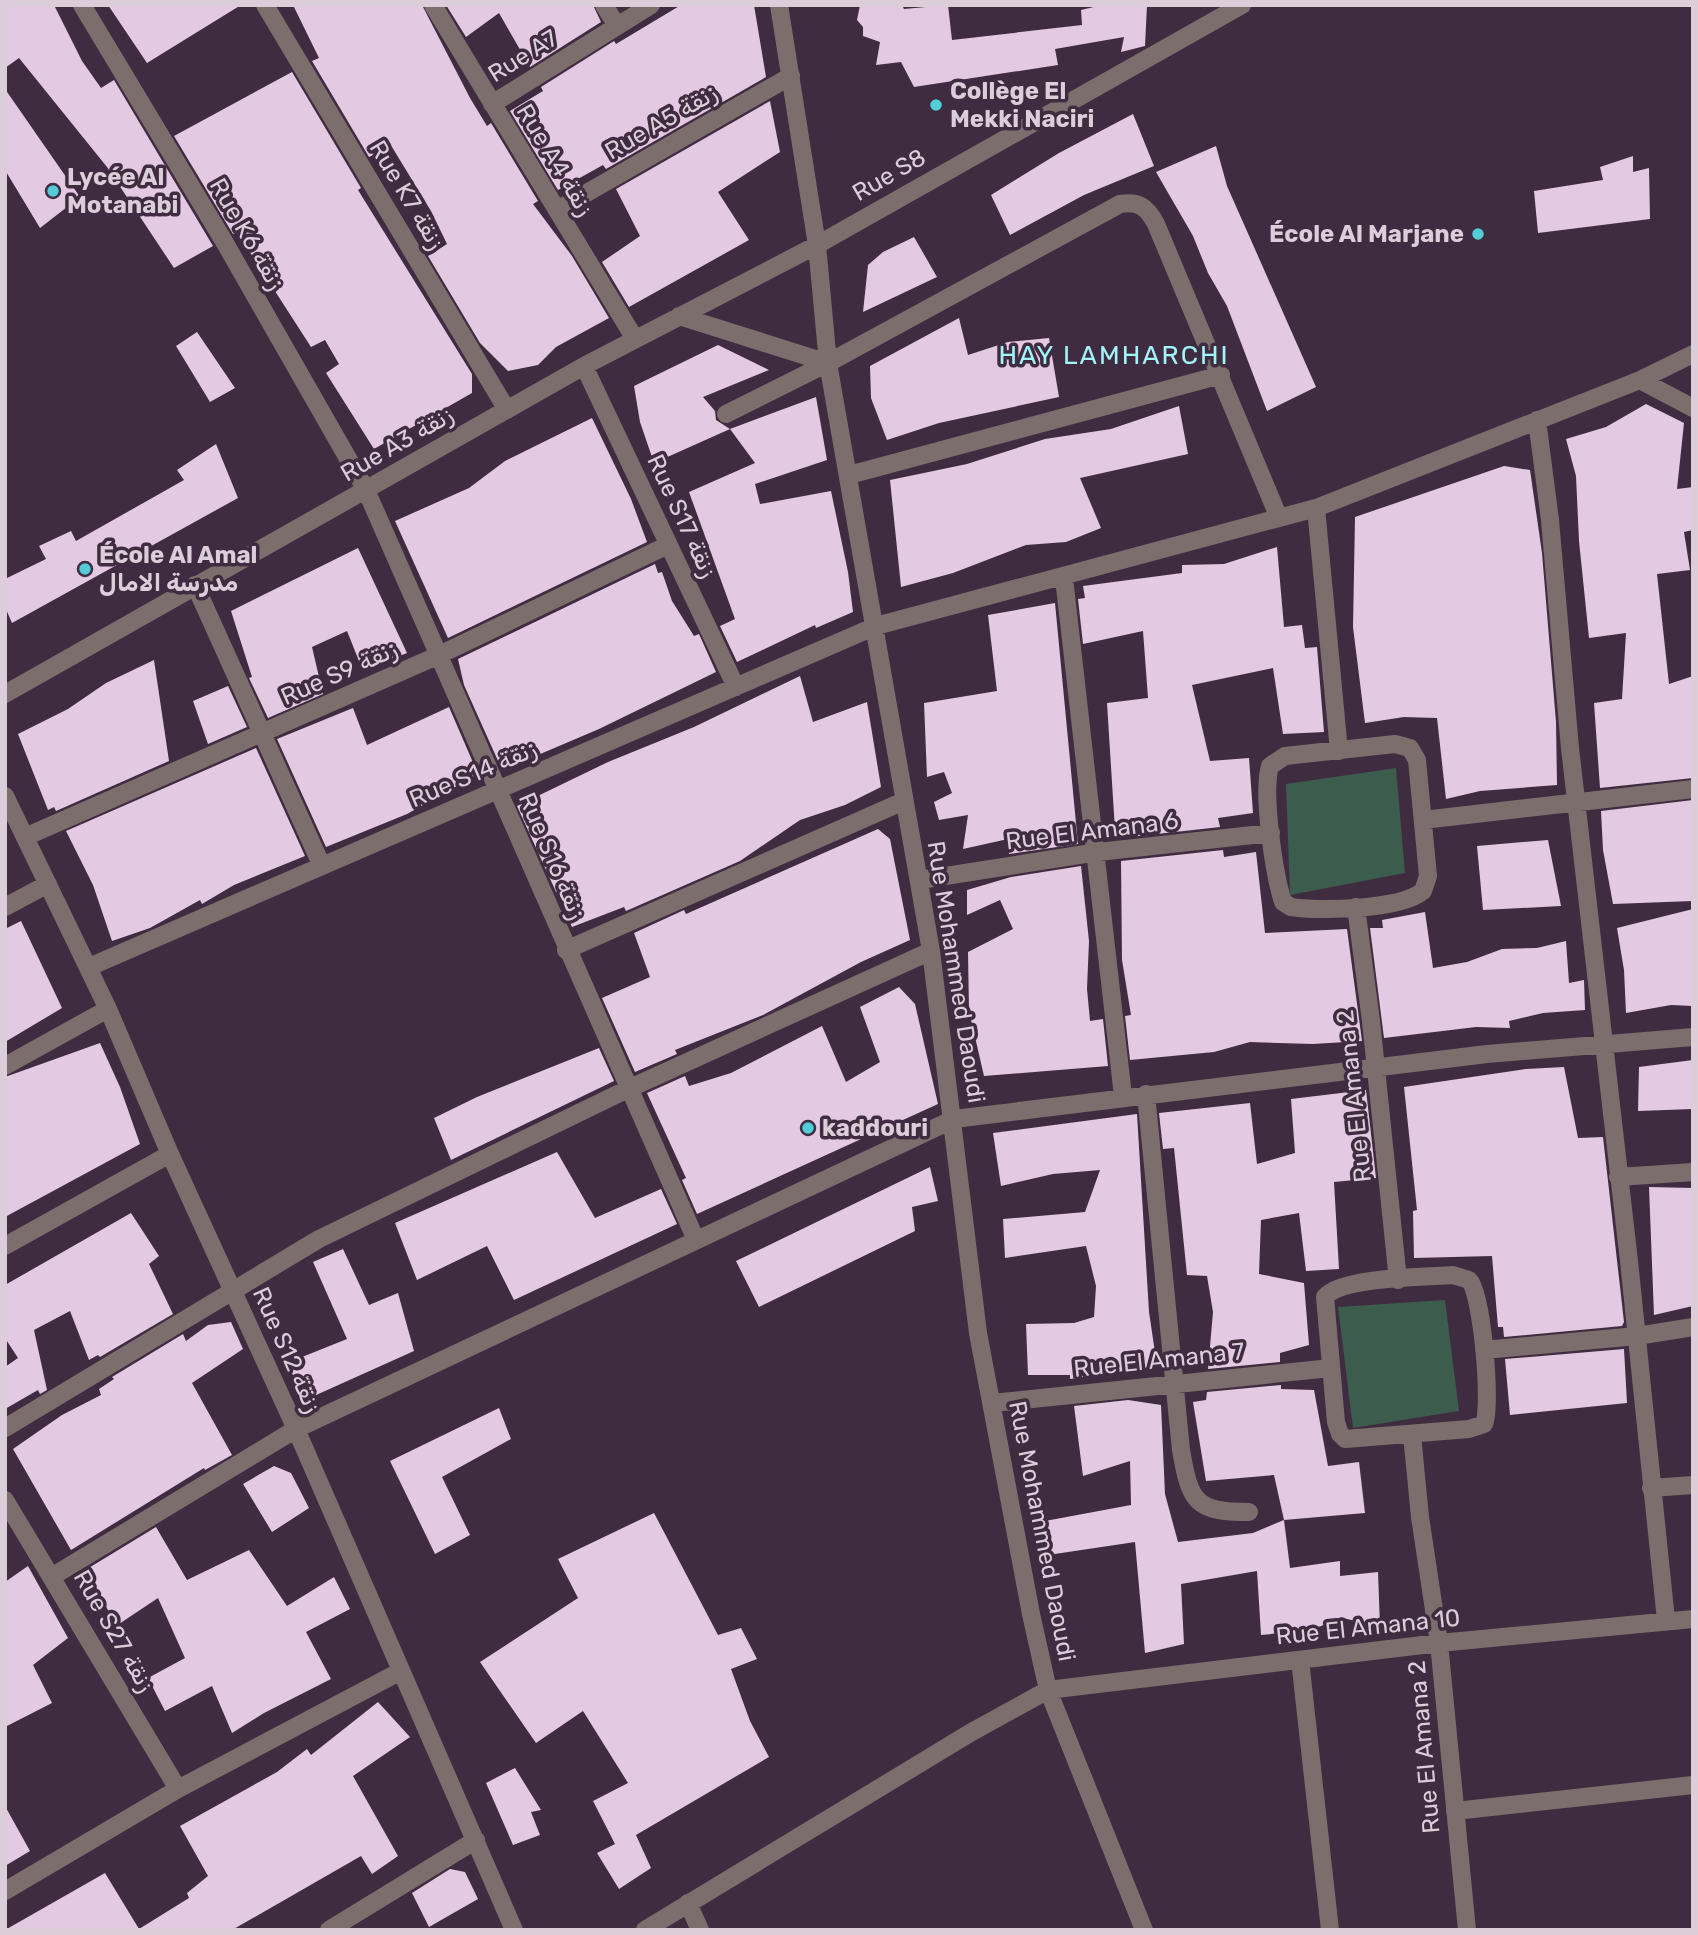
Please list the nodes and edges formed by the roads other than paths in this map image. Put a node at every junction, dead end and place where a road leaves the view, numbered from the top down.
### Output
1 (82, 5) edge
2 (265, 5) edge
3 (433, 5) edge
4 (604, 5) edge
5 (779, 5) edge
6 (1242, 5) edge
7 (641, 8) edge
8 (617, 26) junction
9 (791, 76) junction
10 (492, 104) junction
11 (556, 210) junction
12 (817, 245) junction
13 (679, 316) junction
14 (635, 340) junction
15 (1693, 354) edge
16 (828, 363) junction
17 (584, 366) junction
18 (1222, 374) junction
19 (1640, 380) junction
20 (1693, 408) edge
21 (507, 410) junction
22 (726, 414) dead end
23 (1537, 419) junction
24 (849, 475) junction
25 (366, 490) junction
26 (1316, 509) junction
27 (1279, 518) junction
28 (668, 545) junction
29 (1064, 578) junction
30 (195, 585) junction
31 (876, 626) junction
32 (437, 656) junction
33 (736, 687) junction
34 (5, 694) edge
35 (262, 733) junction
36 (1339, 751) junction
37 (1693, 789) edge
38 (497, 790) junction
39 (5, 796) edge
40 (904, 801) junction
41 (1576, 802) junction
42 (1423, 820) junction
43 (1271, 833) junction
44 (25, 837) junction
45 (1098, 852) junction
46 (321, 864) junction
47 (920, 880) junction
48 (48, 884) junction
49 (5, 907) edge
50 (1356, 907) junction
51 (566, 950) junction
52 (931, 951) junction
53 (89, 967) junction
54 (108, 1009) junction
55 (1693, 1037) edge
56 (1604, 1044) junction
57 (5, 1066) edge
58 (1376, 1069) junction
59 (628, 1089) junction
60 (1146, 1094) junction
61 (1123, 1096) junction
62 (954, 1119) junction
63 (170, 1154) junction
64 (1693, 1172) edge
65 (1618, 1177) junction
66 (696, 1240) junction
67 (5, 1246) edge
68 (1398, 1280) junction
69 (233, 1290) junction
70 (1693, 1327) edge
71 (1637, 1336) junction
72 (1485, 1350) junction
73 (1331, 1368) junction
74 (1175, 1382) junction
75 (993, 1404) junction
76 (5, 1428) edge
77 (296, 1429) junction
78 (1412, 1435) junction
79 (1693, 1485) edge
80 (1651, 1488) junction
81 (5, 1500) edge
82 (1249, 1512) dead end
83 (53, 1576) junction
84 (1693, 1619) edge
85 (1666, 1620) junction
86 (1439, 1643) junction
87 (1300, 1660) junction
88 (401, 1671) junction
89 (1048, 1690) junction
90 (1693, 1785) edge
91 (178, 1789) junction
92 (1455, 1811) junction
93 (476, 1840) junction
94 (5, 1891) edge
95 (688, 1903) junction
96 (329, 1930) edge
97 (514, 1930) edge
98 (645, 1930) edge
99 (700, 1930) edge
100 (1144, 1930) edge
101 (1330, 1930) edge
102 (1467, 1930) edge

1 - 25 street, Rue K6 زنقة
2 - 21 street, Rue K7 زنقة
3 - 10 street, Rue A4 زنقة
4 - 8 street
5 - 9 street, Rue Mohammed Daoudi
6 - 12 street, Rue S8
7 - 8 street, Rue A7
8 - 10 street, Rue A7
9 - 11 street, Rue A5 زنقة
9 - 12 street, Rue Mohammed Daoudi
10 - 11 street, Rue A4 زنقة
11 - 14 street, Rue A4 زنقة
12 - 13 street, Rue A3 زنقة
12 - 16 street, Rue Mohammed Daoudi
13 - 14 street, Rue A3 زنقة
13 - 16 street
14 - 17 street, Rue A3 زنقة
15 - 19 street, Rue S14 زنقة
16 - 18 street
16 - 22 street
16 - 24 street, Rue Mohammed Daoudi
17 - 21 street, Rue A3 زنقة
17 - 28 street, Rue S17 زنقة
18 - 24 street
18 - 27 street
19 - 20 street
19 - 23 street, Rue S14 زنقة
21 - 25 street, Rue A3 زنقة
23 - 26 street, Rue S14 زنقة
23 - 41 street
24 - 31 street, Rue Mohammed Daoudi
25 - 30 street, Rue A3 زنقة
25 - 32 street, Rue S16 زنقة
26 - 27 street, Rue S14 زنقة
26 - 36 street
27 - 29 street, Rue S14 زنقة
28 - 32 street, Rue S9 زنقة
28 - 33 street, Rue S17 زنقة
29 - 31 street, Rue S14 زنقة
29 - 45 street
30 - 34 street, Rue A3 زنقة
30 - 35 street
31 - 33 street, Rue S14 زنقة
31 - 40 street, Rue Mohammed Daoudi
32 - 35 street, Rue S9 زنقة
32 - 38 street, Rue S16 زنقة
33 - 38 street, Rue S14 زنقة
35 - 44 street, Rue S9 زنقة
35 - 46 street
36 - 42 street
36 - 43 street
37 - 41 street
38 - 46 street, Rue S14 زنقة
38 - 51 street, Rue S16 زنقة
39 - 44 street, Rue S12 زنقة
40 - 47 street, Rue Mohammed Daoudi
40 - 51 street
41 - 42 street
41 - 56 street
42 - 50 street
43 - 45 street, Rue El Amana 6
43 - 50 street
44 - 48 street, Rue S12 زنقة
45 - 47 street, Rue El Amana 6
45 - 61 street
46 - 53 street, Rue S14 زنقة
47 - 52 street, Rue Mohammed Daoudi
48 - 49 street
48 - 53 street, Rue S12 زنقة
50 - 58 street, Rue El Amana 2
51 - 59 street, Rue S16 زنقة
52 - 59 street
52 - 62 street, Rue Mohammed Daoudi
53 - 54 street, Rue S12 زنقة
54 - 57 street
54 - 63 street, Rue S12 زنقة
55 - 56 street
56 - 58 street
56 - 65 street
58 - 60 street
58 - 68 street, Rue El Amana 2
59 - 66 street, Rue S16 زنقة
59 - 69 street
60 - 61 street
60 - 74 street
61 - 62 street
62 - 66 street
62 - 75 street, Rue Mohammed Daoudi
63 - 67 street
63 - 69 street, Rue S12 زنقة
64 - 65 street
65 - 71 street
66 - 77 street
68 - 72 street
68 - 73 street
69 - 76 street
69 - 77 street, Rue S12 زنقة
70 - 71 street
71 - 72 street
71 - 80 street
72 - 78 street
73 - 74 street, Rue El Amana 7
73 - 78 street
74 - 75 street, Rue El Amana 7
74 - 82 street
75 - 89 street, Rue Mohammed Daoudi
77 - 83 street
77 - 88 street, Rue S12 زنقة
78 - 86 street, Rue El Amana 2
79 - 80 street
80 - 85 street
81 - 83 street, Rue S27 زنقة
83 - 91 street, Rue S27 زنقة
84 - 85 street, Rue El Amana 10
85 - 86 street, Rue El Amana 10
86 - 87 street, Rue El Amana 10
86 - 92 street, Rue El Amana 2
87 - 89 street, Rue El Amana 10
87 - 101 street
88 - 91 street
88 - 93 street, Rue S12 زنقة
89 - 95 street
89 - 100 street, Rue Mohammed Daoudi
90 - 92 street
91 - 94 street
92 - 102 street, Rue El Amana 2
93 - 96 street
93 - 97 street, Rue S12 زنقة
95 - 98 street
95 - 99 street

